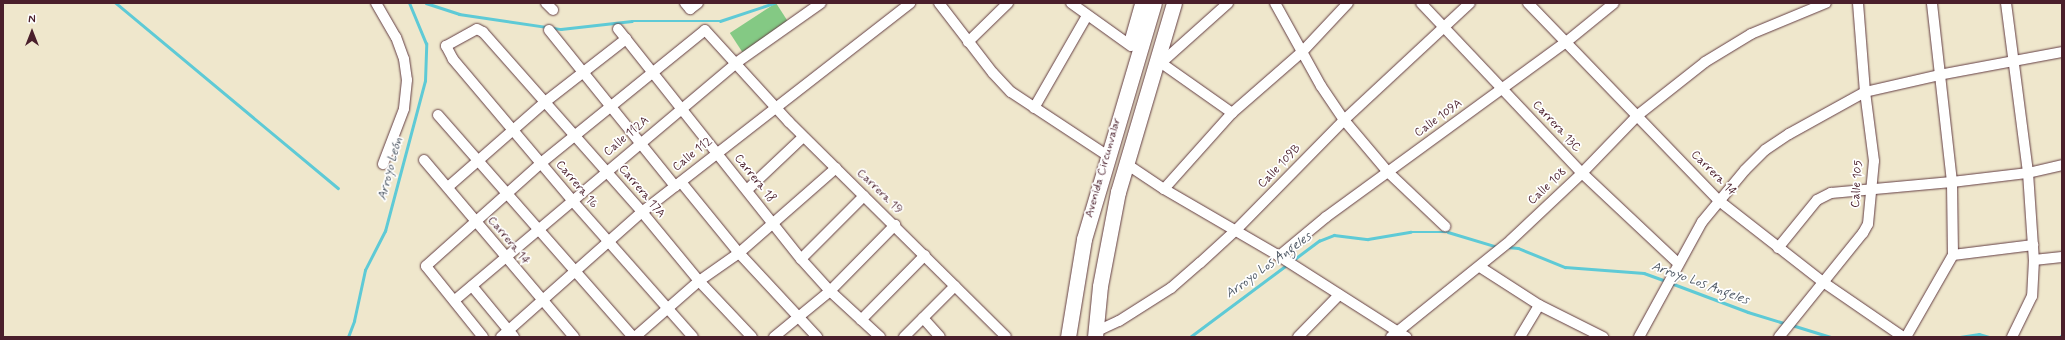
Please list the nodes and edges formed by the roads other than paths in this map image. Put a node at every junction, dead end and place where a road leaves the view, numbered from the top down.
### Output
1 (376, 3) edge
2 (822, 3) edge
3 (910, 3) edge
4 (1008, 3) edge
5 (1071, 3) edge
6 (1142, 3) edge
7 (1154, 3) edge
8 (1174, 3) edge
9 (1228, 3) edge
10 (1274, 3) edge
11 (1348, 3) edge
12 (1421, 3) edge
13 (1470, 3) edge
14 (1528, 3) edge
15 (1614, 3) edge
16 (1826, 3) edge
17 (1858, 3) edge
18 (1932, 3) edge
19 (2006, 3) edge
20 (941, 4) edge
21 (1087, 16) junction
22 (1444, 27) junction
23 (618, 29) dead end
24 (549, 30) dead end
25 (626, 39) junction
26 (968, 42) junction
27 (1566, 43) junction
28 (446, 46) joint
29 (1131, 46) junction
30 (1302, 52) junction
31 (2062, 52) edge
32 (1159, 62) junction
33 (2012, 62) junction
34 (736, 63) junction
35 (583, 72) junction
36 (652, 72) junction
37 (1939, 75) junction
38 (1128, 86) junction
39 (1503, 89) junction
40 (1865, 92) junction
41 (545, 102) junction
42 (610, 106) junction
43 (775, 108) junction
44 (1034, 108) junction
45 (682, 109) junction
46 (1232, 113) junction
47 (1638, 114) junction
48 (438, 115) dead end
49 (1344, 120) junction
50 (513, 130) junction
51 (574, 136) junction
52 (803, 137) junction
53 (641, 142) junction
54 (716, 153) junction
55 (1108, 156) junction
56 (479, 158) junction
57 (424, 160) dead end
58 (541, 163) junction
59 (1125, 163) junction
60 (383, 164) dead end
61 (2062, 165) edge
62 (836, 168) junction
63 (606, 171) junction
64 (1388, 172) junction
65 (1582, 173) junction
66 (2028, 173) junction
67 (1952, 182) junction
68 (678, 184) junction
69 (448, 187) junction
70 (1872, 187) junction
71 (1164, 189) junction
72 (747, 190) junction
73 (508, 193) junction
74 (864, 196) junction
75 (572, 200) junction
76 (1718, 200) junction
77 (642, 212) junction
78 (475, 221) junction
79 (774, 224) junction
80 (895, 225) junction
81 (1445, 226) dead end
82 (538, 229) junction
83 (1236, 230) junction
84 (607, 242) junction
85 (2033, 245) junction
86 (1778, 248) junction
87 (739, 253) junction
88 (1953, 255) junction
89 (925, 256) junction
90 (505, 257) junction
91 (1282, 257) junction
92 (2062, 257) edge
93 (800, 259) junction
94 (2034, 260) junction
95 (1678, 263) junction
96 (1480, 267) junction
97 (575, 272) junction
98 (698, 281) junction
99 (1823, 282) junction
100 (472, 286) junction
101 (955, 286) junction
102 (830, 292) junction
103 (1339, 295) junction
104 (455, 300) junction
105 (541, 300) junction
106 (1539, 305) junction
107 (667, 310) junction
108 (797, 318) junction
109 (923, 318) junction
110 (861, 320) junction
111 (512, 334) edge
112 (1394, 334) edge
113 (1095, 335) edge
114 (483, 337) edge
115 (501, 337) edge
116 (574, 337) edge
117 (634, 337) edge
118 (693, 337) edge
119 (752, 337) edge
120 (774, 337) edge
121 (817, 337) edge
122 (880, 337) edge
123 (904, 337) edge
124 (940, 337) edge
125 (1006, 337) edge
126 (1068, 337) edge
127 (1298, 337) edge
128 (1406, 337) edge
129 (1520, 337) edge
130 (1603, 337) edge
131 (1640, 337) edge
132 (1779, 337) edge
133 (1903, 337) edge
134 (1906, 337) edge
135 (2012, 337) edge

1 - 60 street
2 - 34 street, Calle 112A
3 - 43 street, Calle 112
4 - 26 street
5 - 21 street
6 - 29 highway
7 - 38 highway, Avenida Circunvalar
8 - 32 highway, Avenida Circunvalar
9 - 32 street
10 - 30 street
11 - 30 street
12 - 22 street, Carrera 13C
13 - 22 street, Calle 109B
14 - 27 street, Carrera 14
15 - 27 street, Calle 109A
16 - 47 street, Calle 108
17 - 40 street, Calle 105
18 - 37 street
19 - 33 street
20 - 26 street
21 - 29 street
21 - 44 street
22 - 39 street, Carrera 13C
22 - 49 street, Calle 109B
23 - 25 street, Carrera 18
24 - 35 street
25 - 35 street
25 - 36 street, Carrera 18
26 - 44 street
27 - 39 street, Calle 109A
27 - 47 street, Carrera 14
28 - 41 street, Carrera 17A
28 - 50 street, Carrera 16
29 - 38 highway
30 - 46 street
30 - 49 street
31 - 33 street
32 - 46 street
32 - 59 highway, Avenida Circunvalar
33 - 37 street
33 - 66 street
34 - 36 street
34 - 43 street, Carrera 19
34 - 45 street, Calle 112A
35 - 41 street
35 - 42 street
36 - 42 street
36 - 45 street, Carrera 18
37 - 40 street
37 - 67 street
38 - 55 highway, Avenida Circunvalar
39 - 64 street, Calle 109A
39 - 65 street, Carrera 13C
40 - 70 street, Calle 105
40 - 76 street
41 - 50 street
41 - 51 street, Carrera 17A
42 - 51 street
42 - 53 street
43 - 52 street, Carrera 19
43 - 54 street, Calle 112
44 - 55 street
45 - 53 street, Calle 112A
45 - 54 street, Carrera 18
46 - 71 street
47 - 65 street, Calle 108
47 - 76 street, Carrera 14
48 - 56 street
49 - 64 street
49 - 83 street, Calle 109B
50 - 56 street
50 - 58 street, Carrera 16
51 - 58 street
51 - 63 street, Carrera 17A
52 - 62 street, Carrera 19
52 - 72 street
53 - 63 street, Calle 112A
53 - 68 street
54 - 68 street, Calle 112
54 - 72 street, Carrera 18
55 - 126 highway, Avenida Circunvalar
56 - 69 street
56 - 73 street
57 - 69 street, Carrera 14
58 - 73 street
58 - 75 street, Carrera 16
59 - 71 street
59 - 113 highway, Avenida Circunvalar
61 - 66 street
62 - 74 street, Carrera 19
62 - 79 street
63 - 75 street, Calle 112A
63 - 77 street, Carrera 17A
64 - 81 street
64 - 91 street, Calle 109A
65 - 95 street, Carrera 13C
65 - 96 street, Calle 108
66 - 67 street
66 - 85 street
67 - 70 street
67 - 88 street
68 - 77 street, Calle 112
68 - 87 street
69 - 78 street, Carrera 14
70 - 86 street
70 - 99 street, Calle 105
71 - 83 street
72 - 79 street, Carrera 18
73 - 78 street
73 - 82 street
74 - 80 street, Carrera 19
74 - 93 street
75 - 82 street, Calle 112A
75 - 84 street, Carrera 16
76 - 86 street, Carrera 14
76 - 95 street
77 - 84 street, Calle 112
77 - 98 street, Carrera 17A
78 - 90 street, Carrera 14
78 - 104 street
79 - 87 street
79 - 93 street, Carrera 18
80 - 89 street, Carrera 19
80 - 102 street
82 - 90 street, Calle 112A
82 - 97 street
83 - 91 street
83 - 113 street, Calle 109B
84 - 97 street, Calle 112
84 - 107 street, Carrera 16
85 - 88 street
85 - 94 street
86 - 99 street, Carrera 14
87 - 98 street
87 - 108 street
88 - 134 street
89 - 101 street, Carrera 19
89 - 110 street
90 - 100 street, Calle 112A
90 - 105 street, Carrera 14
91 - 103 street
92 - 94 street
93 - 102 street, Carrera 18
94 - 135 street
95 - 131 street
96 - 106 street
96 - 112 street, Calle 108
97 - 105 street, Calle 112
97 - 117 street
98 - 107 street
98 - 119 street, Carrera 17A
99 - 132 street, Calle 105
99 - 133 street, Carrera 14
100 - 104 street, Calle 112A
100 - 111 street
101 - 109 street
101 - 125 street, Carrera 19
102 - 108 street
102 - 110 street, Carrera 18
103 - 112 street
103 - 127 street
104 - 114 street
105 - 111 street, Calle 112
105 - 116 street, Carrera 14
106 - 129 street
106 - 130 street
107 - 117 street
107 - 118 street, Carrera 16
108 - 120 street
108 - 121 street
109 - 123 street
109 - 124 street
110 - 122 street, Carrera 18
111 - 115 street, Calle 112
112 - 128 street

